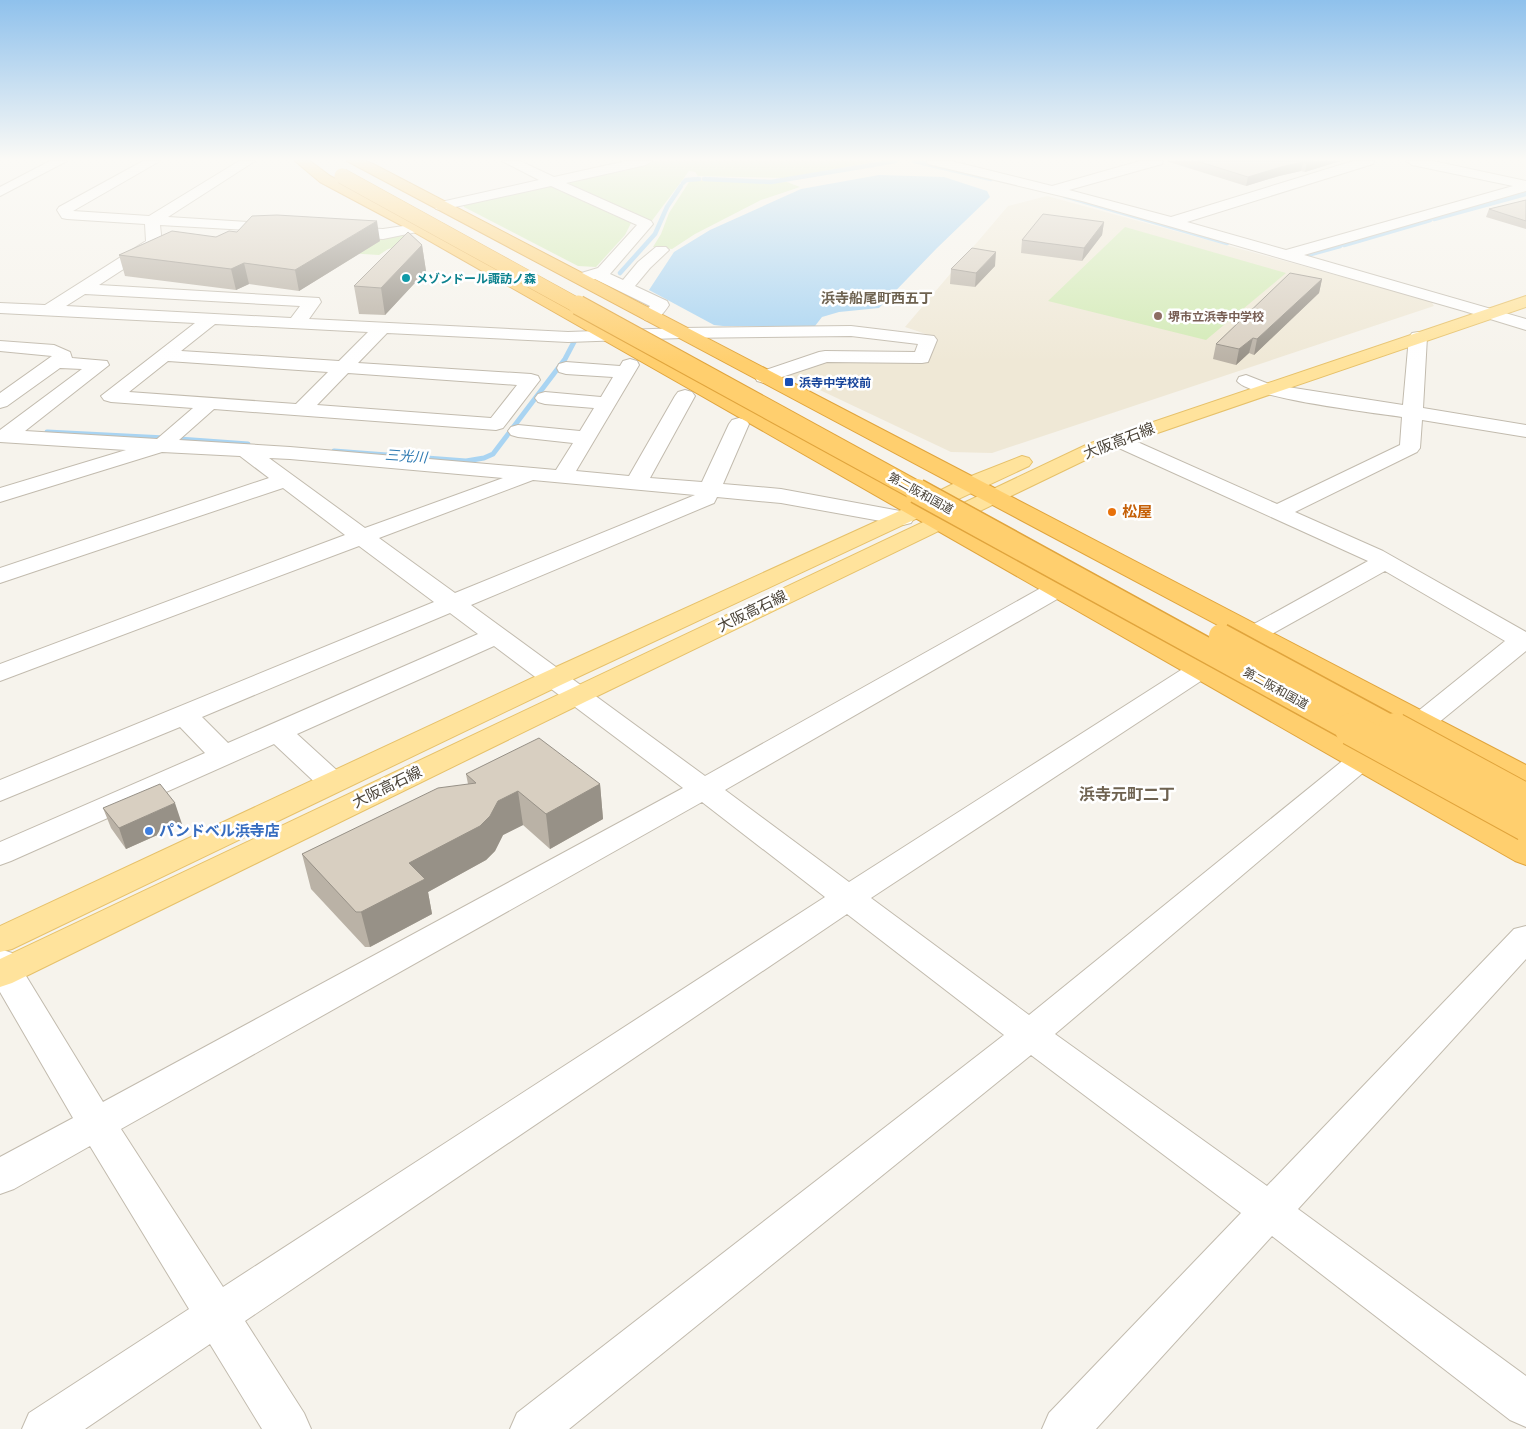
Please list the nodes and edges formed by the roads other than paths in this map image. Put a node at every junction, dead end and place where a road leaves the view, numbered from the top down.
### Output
1 (153, 228) edge
2 (276, 228) edge
3 (417, 228) joint
4 (456, 228) edge
5 (461, 228) edge
6 (487, 228) edge
7 (643, 228) edge
8 (1191, 228) edge
9 (1401, 228) edge
10 (1409, 228) edge
11 (297, 229) edge
12 (326, 231) edge
13 (661, 250) dead end
14 (1286, 255) junction
15 (1307, 261) junction
16 (589, 276) junction
17 (626, 287) junction
18 (81, 289) junction
19 (1526, 289) edge
20 (1526, 301) edge
21 (0, 308) edge
22 (49, 310) junction
23 (1479, 310) junction
24 (651, 316) junction
25 (211, 319) junction
26 (296, 324) junction
27 (1526, 325) edge
28 (381, 329) junction
29 (681, 333) junction
30 (610, 336) junction
31 (1418, 337) junction
32 (0, 346) edge
33 (164, 355) junction
34 (56, 362) junction
35 (342, 367) junction
36 (566, 368) dead end
37 (764, 377) junction
38 (1256, 385) junction
39 (685, 396) dead end
40 (545, 398) dead end
41 (0, 402) edge
42 (210, 403) junction
43 (607, 403) junction
44 (300, 410) junction
45 (1413, 414) junction
46 (739, 424) dead end
47 (6, 431) edge
48 (518, 431) dead end
49 (1526, 431) edge
50 (586, 438) junction
51 (168, 440) junction
52 (1118, 440) junction
53 (245, 450) junction
54 (534, 474) junction
55 (562, 477) junction
56 (285, 480) junction
57 (636, 483) junction
58 (710, 490) junction
59 (980, 491) junction
60 (0, 495) edge
61 (1277, 512) junction
62 (920, 517) junction
63 (361, 537) junction
64 (1384, 562) junction
65 (0, 576) edge
66 (1057, 589) junction
67 (454, 602) junction
68 (1254, 634) junction
69 (498, 635) junction
70 (1524, 642) edge
71 (1201, 669) junction
72 (0, 673) edge
73 (554, 678) junction
74 (577, 695) junction
75 (184, 715) junction
76 (1422, 722) junction
77 (278, 732) junction
78 (224, 756) junction
79 (1361, 760) junction
80 (1526, 777) edge
81 (332, 782) junction
82 (704, 788) junction
83 (0, 790) edge
84 (1526, 800) edge
85 (1526, 825) edge
86 (0, 854) edge
87 (1526, 854) edge
88 (848, 898) junction
89 (1526, 938) edge
90 (1, 962) edge
91 (1030, 1035) junction
92 (96, 1124) junction
93 (0, 1177) edge
94 (1270, 1211) junction
95 (218, 1314) junction
96 (1526, 1404) edge
97 (44, 1429) edge
98 (288, 1429) edge
99 (533, 1429) edge
100 (1065, 1429) edge

1 - 18 street
2 - 11 street
3 - 12 street
3 - 30 highway
4 - 85 highway, 第二阪和国道, bridge
5 - 84 highway, 第二阪和国道, bridge
6 - 16 highway
7 - 16 street
8 - 14 street
9 - 14 street
10 - 15 street
13 - 17 street
14 - 15 street
15 - 23 street
16 - 17 street
16 - 24 highway
17 - 24 street
18 - 22 street
18 - 26 street
19 - 23 main road, 大阪高石線
20 - 23 main road, 大阪高石線
21 - 22 street
22 - 25 street
23 - 27 street
23 - 31 main road, 大阪高石線
23 - 38 main road, 大阪高石線
24 - 29 highway
25 - 26 street
25 - 33 street
26 - 28 street
28 - 30 street
28 - 35 street
29 - 30 street
29 - 37 highway
29 - 37 street
30 - 62 highway
31 - 38 main road, 大阪高石線
31 - 45 street
32 - 34 street
33 - 35 street
33 - 42 street
34 - 41 street
34 - 47 street
35 - 44 street
35 - 44 street
36 - 43 street
37 - 59 highway
38 - 45 street
38 - 52 main road, 大阪高石線
38 - 59 main road, 大阪高石線
39 - 57 street
40 - 43 street
42 - 44 street
42 - 51 street
43 - 50 street
45 - 49 street
45 - 61 street
46 - 58 street
47 - 51 street
48 - 50 street
50 - 55 street
51 - 53 street
51 - 60 street
52 - 59 main road, 大阪高石線
52 - 61 street
53 - 54 street
53 - 56 street
54 - 55 street
54 - 63 street
55 - 57 street
56 - 63 street
56 - 65 street
57 - 58 street
58 - 62 street
58 - 67 street
59 - 62 main road, 大阪高石線
59 - 68 highway
61 - 64 street
62 - 66 highway
62 - 73 main road, 大阪高石線
62 - 74 main road, 大阪高石線
63 - 67 street
63 - 72 street
64 - 68 street
64 - 70 street
66 - 71 highway
66 - 82 street
67 - 69 street
67 - 75 street
68 - 76 highway
69 - 73 street
69 - 77 street
70 - 76 street
71 - 79 highway
71 - 88 street
73 - 74 street
73 - 81 main road, 大阪高石線
74 - 82 street
74 - 90 main road, 大阪高石線
75 - 78 street
75 - 83 street
76 - 80 highway
77 - 78 street
77 - 81 street
78 - 86 street
79 - 87 highway
79 - 91 street
81 - 90 main road, 大阪高石線
82 - 88 street
82 - 92 street
88 - 91 street
88 - 95 street
89 - 94 street
90 - 92 street
91 - 94 street
91 - 99 street
92 - 93 street
92 - 95 street
94 - 96 street
94 - 100 street
95 - 97 street
95 - 98 street

